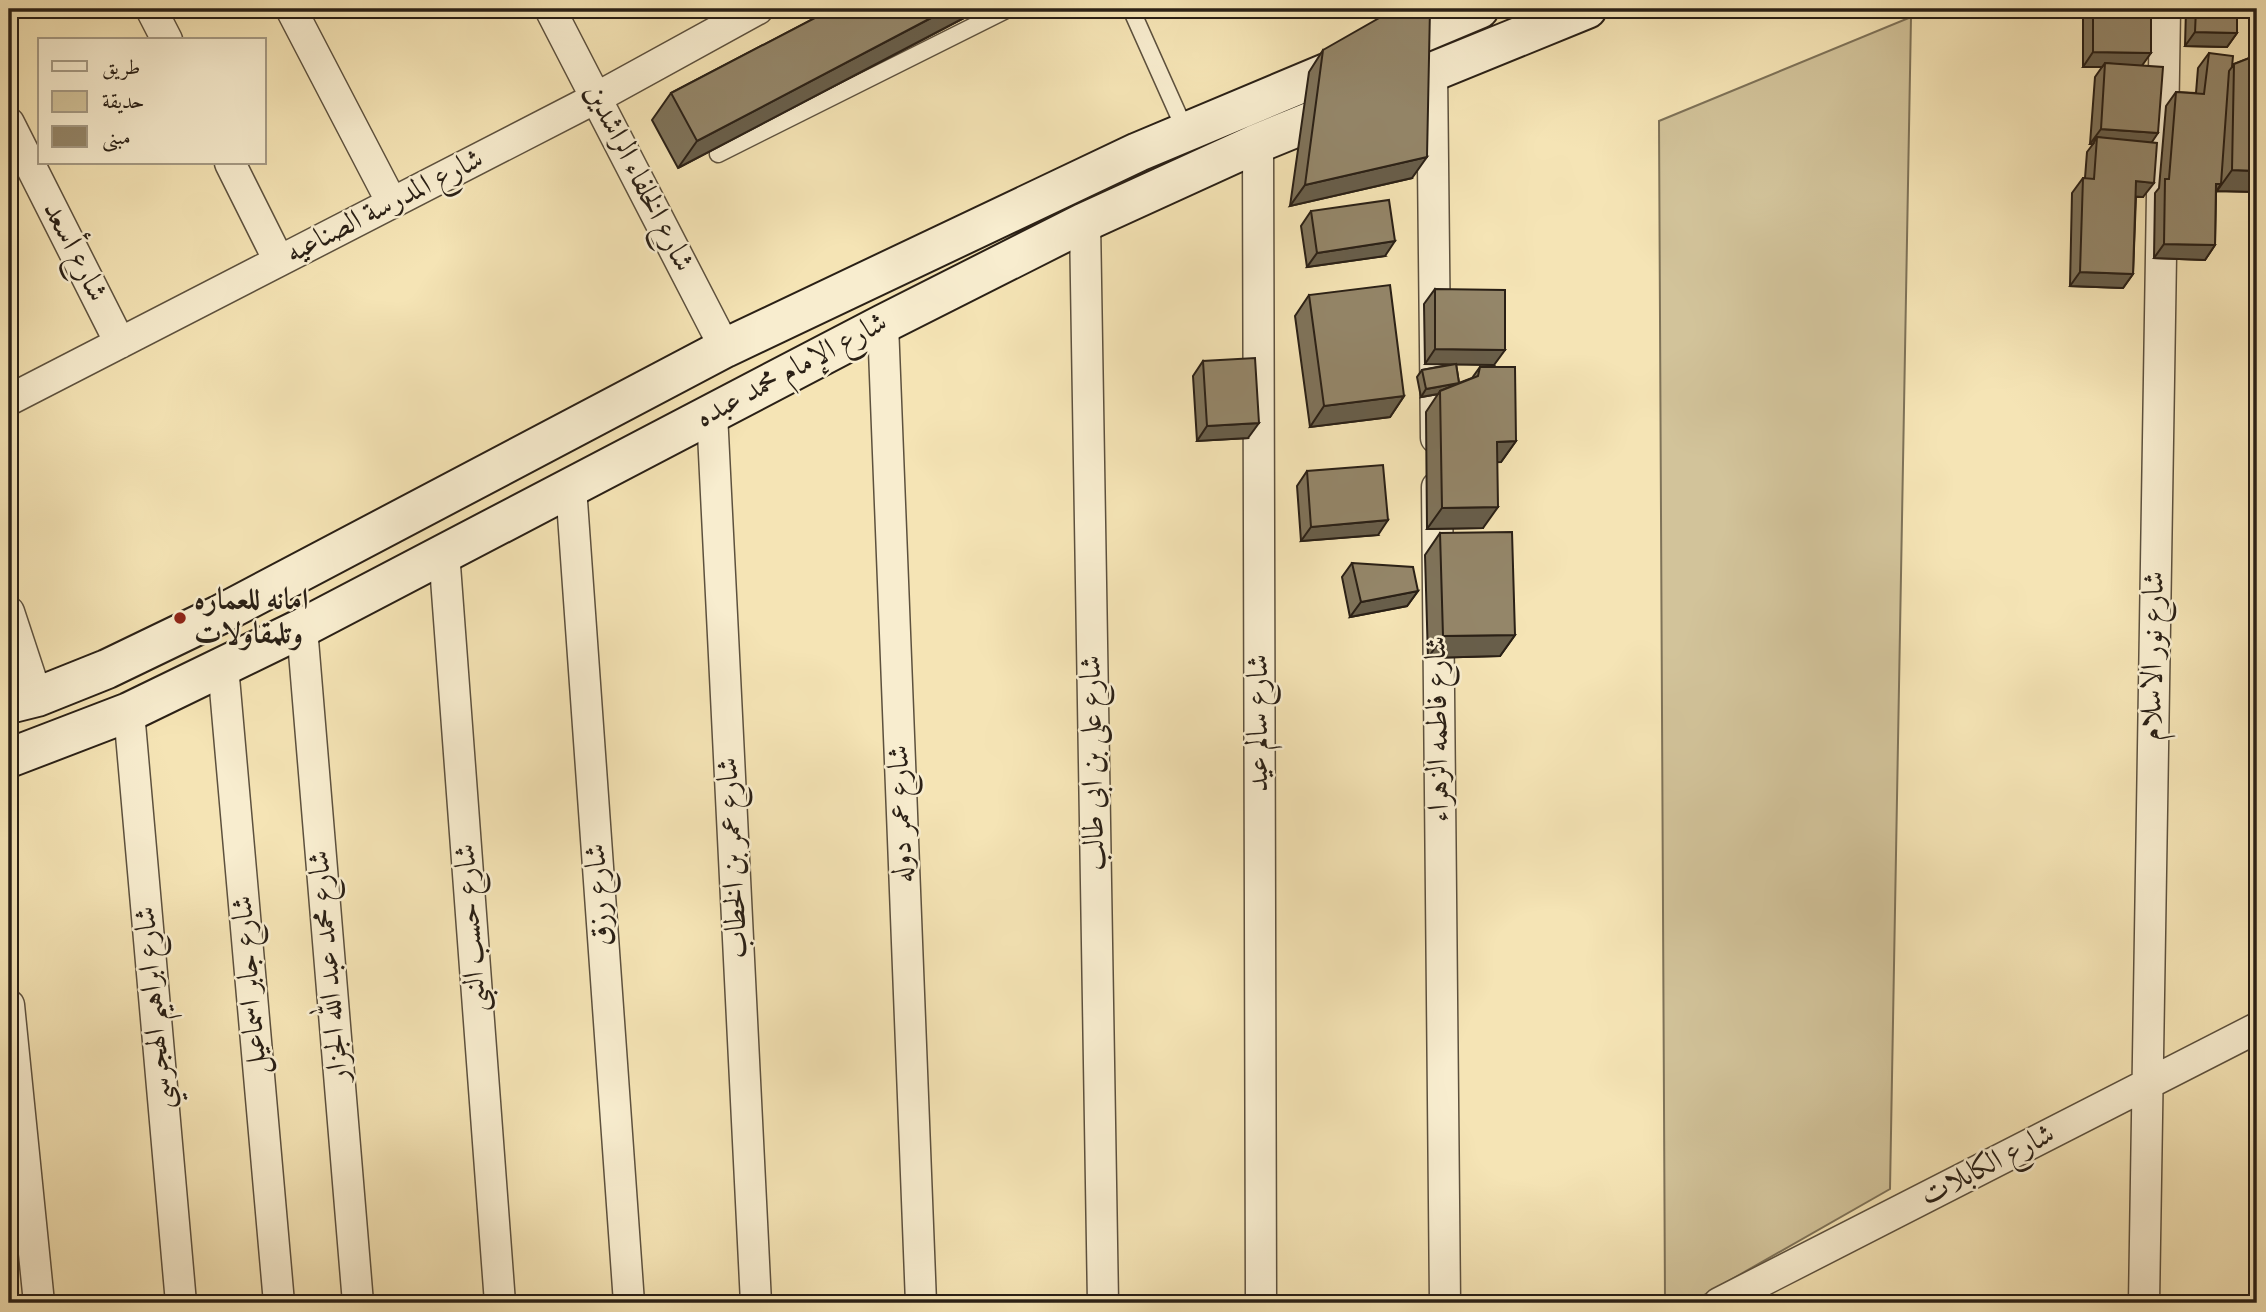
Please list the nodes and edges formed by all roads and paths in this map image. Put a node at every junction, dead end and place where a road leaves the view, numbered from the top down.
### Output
1 (151, 9) edge
2 (291, 9) edge
3 (550, 9) edge
4 (758, 9) edge
5 (1008, 9) edge
6 (1131, 9) edge
7 (1479, 9) edge
8 (1587, 9) edge
9 (2165, 9) edge
10 (166, 38) edge
11 (1432, 71) junction
12 (596, 98) junction
13 (9, 123) edge
14 (1186, 132) junction
15 (1258, 143) junction
16 (718, 154) edge
17 (230, 164) edge
18 (392, 203) junction
19 (1085, 222) junction
20 (279, 261) junction
21 (883, 324) junction
22 (120, 343) junction
23 (726, 348) junction
24 (9, 400) edge
25 (712, 413) junction
26 (571, 487) junction
27 (444, 552) junction
28 (9, 612) edge
29 (302, 628) junction
30 (223, 666) junction
31 (23, 700) edge
32 (129, 712) junction
33 (9, 758) edge
34 (9, 1005) edge
35 (2257, 1028) edge
36 (2147, 1084) junction
37 (39, 1303) edge
38 (181, 1303) edge
39 (279, 1303) edge
40 (358, 1303) edge
41 (500, 1303) edge
42 (629, 1303) edge
43 (756, 1303) edge
44 (920, 1303) edge
45 (1103, 1303) edge
46 (1261, 1303) edge
47 (1445, 1303) edge
48 (1719, 1303) edge
49 (2144, 1303) edge

1 - 10 street
2 - 18 street
3 - 12 street, شارع الخلفاء الراشدين
4 - 12 street, شارع المدرسة الصناعيه
5 - 16 lane
6 - 14 lane
7 - 14 main road, شارع الإمام محمد عبده
8 - 11 main road, شارع الإمام محمد عبده
9 - 36 street, شارع نور الاسلام
11 - 15 main road, شارع الإمام محمد عبده
11 - 47 street, شارع فاطمه الزهراء
12 - 18 street, شارع المدرسة الصناعيه
12 - 23 street, شارع الخلفاء الراشدين
13 - 22 street, شارع أسعد
14 - 23 main road, شارع الإمام محمد عبده
15 - 19 main road, شارع الإمام محمد عبده
15 - 46 street, شارع سالم عيد
17 - 20 street
18 - 20 street, شارع المدرسة الصناعيه
19 - 21 main road, شارع الإمام محمد عبده
19 - 45 street, شارع على بن ابى طالب
20 - 22 street, شارع المدرسة الصناعيه
21 - 25 main road, شارع الإمام محمد عبده
21 - 44 street, شارع عمر دوله
22 - 24 street, شارع المدرسة الصناعيه
23 - 31 main road, شارع الإمام محمد عبده
25 - 26 main road, شارع الإمام محمد عبده
25 - 43 street, شارع عمر بن الخطاب
26 - 27 main road, شارع الإمام محمد عبده
26 - 42 street, شارع رزق
27 - 29 main road, شارع الإمام محمد عبده
27 - 41 street, شارع حسب النبى
28 - 31 street
29 - 30 main road, شارع الإمام محمد عبده
29 - 40 street, شارع محمد عبد الله الجزار
30 - 32 main road, شارع الإمام محمد عبده
30 - 39 street, شارع جابر اسماعيل
32 - 33 main road, شارع الإمام محمد عبده
32 - 38 street, شارع ابراهيم الهجرسي
34 - 37 street
35 - 36 street, شارع الكابلات
36 - 48 street, شارع الكابلات
36 - 49 street, شارع نور الاسلام

